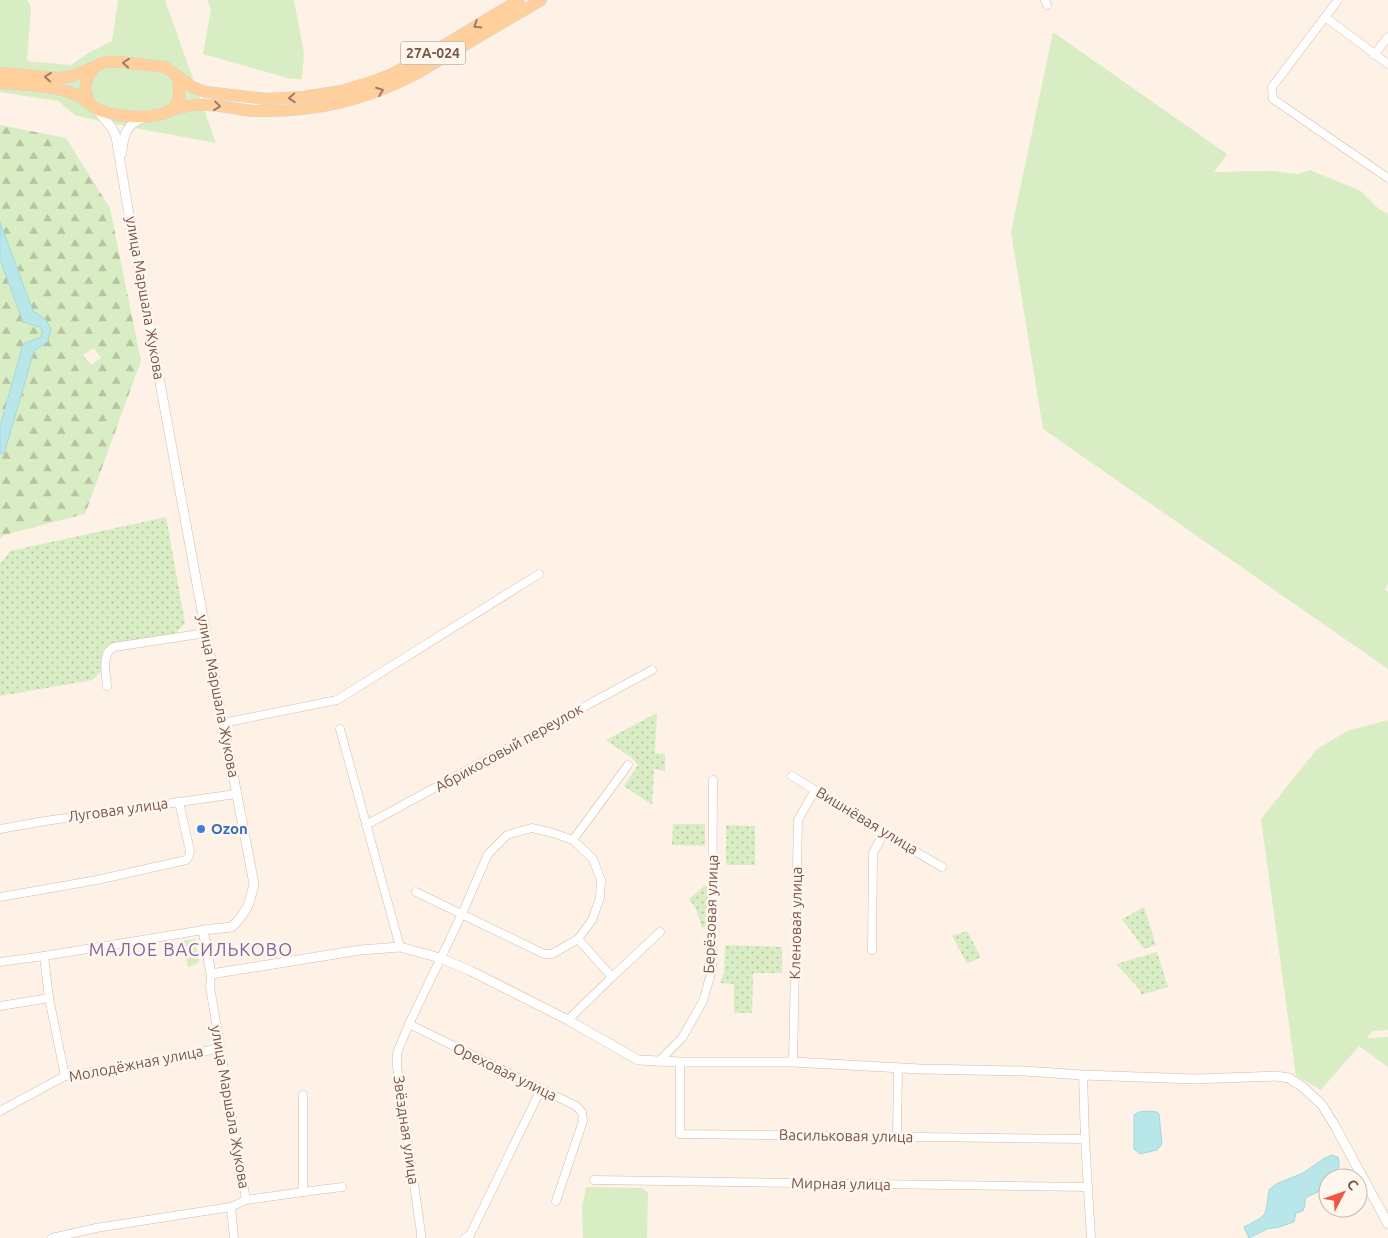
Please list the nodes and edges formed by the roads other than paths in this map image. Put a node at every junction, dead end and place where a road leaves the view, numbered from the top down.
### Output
1 (519, 0) edge
2 (541, 0) edge
3 (1338, 0) edge
4 (1325, 17) junction
5 (1388, 38) edge
6 (1374, 55) junction
7 (1388, 64) edge
8 (94, 67) junction
9 (0, 73) edge
10 (177, 77) junction
11 (0, 83) edge
12 (93, 106) junction
13 (169, 111) junction
14 (152, 117) junction
15 (121, 160) junction
16 (1388, 178) edge
17 (538, 574) dead end
18 (206, 633) junction
19 (652, 670) dead end
20 (106, 686) dead end
21 (223, 723) junction
22 (340, 729) dead end
23 (628, 765) dead end
24 (792, 776) dead end
25 (713, 780) dead end
26 (815, 790) junction
27 (236, 794) junction
28 (179, 802) junction
29 (366, 825) junction
30 (0, 829) edge
31 (884, 833) junction
32 (573, 840) junction
33 (942, 866) dead end
34 (416, 892) dead end
35 (0, 897) edge
36 (462, 914) junction
37 (203, 930) junction
38 (660, 932) dead end
39 (578, 939) junction
40 (400, 947) junction
41 (872, 950) dead end
42 (44, 956) junction
43 (440, 958) junction
44 (0, 962) edge
45 (211, 974) junction
46 (612, 977) junction
47 (49, 998) junction
48 (0, 1006) edge
49 (568, 1020) junction
50 (409, 1024) junction
51 (220, 1048) junction
52 (658, 1062) junction
53 (680, 1062) junction
54 (793, 1062) junction
55 (898, 1068) junction
56 (1083, 1075) junction
57 (65, 1076) junction
58 (541, 1089) junction
59 (304, 1095) dead end
60 (0, 1112) edge
61 (897, 1137) junction
62 (1085, 1139) junction
63 (594, 1180) dead end
64 (342, 1187) dead end
65 (1088, 1188) junction
66 (303, 1192) junction
67 (246, 1200) junction
68 (556, 1202) dead end
69 (231, 1207) junction
70 (1388, 1224) edge
71 (52, 1238) edge
72 (234, 1238) edge
73 (420, 1238) edge
74 (465, 1238) edge
75 (1091, 1238) edge

1 -> 10 main road, 27А-024
13 -> 2 main road, 27А-024
3 - 4 street
4 - 6 street
4 - 16 street
5 - 6 street
6 - 7 street
8 -> 9 main road, 27А-024
10 -> 8 main road, 27А-024
8 - 12 main road
10 - 13 main road
11 - 12 main road, 27А-024
12 - 14 main road, 27А-024
12 - 15 street, улица Маршала Жукова
13 - 14 main road, 27А-024
14 - 15 street, улица Маршала Жукова
15 - 18 street, улица Маршала Жукова
17 - 21 street
18 - 20 street
18 - 21 street, улица Маршала Жукова
19 - 29 street, Абрикосовый переулок
21 - 27 street, улица Маршала Жукова
22 - 29 street
23 - 32 street
24 - 26 street, Вишнёвая улица
25 - 52 street, Берёзовая улица
26 - 31 street, Вишнёвая улица
26 - 54 street, Кленовая улица
27 - 28 street, Луговая улица
27 - 37 street, улица Маршала Жукова
28 - 30 street, Луговая улица
28 - 35 street
29 - 40 street
31 - 33 street, Вишнёвая улица
31 - 41 street
32 - 36 street
32 - 39 street
34 - 36 street
36 - 39 street
36 - 43 street
37 - 42 street
37 - 45 street, улица Маршала Жукова
38 - 46 street
39 - 46 street
40 - 43 street
40 - 45 street
42 - 44 street
42 - 47 street
43 - 49 street
43 - 50 street
45 - 51 street, улица Маршала Жукова
46 - 49 street
47 - 48 street
47 - 57 street
49 - 52 street
50 - 58 street, Ореховая улица
50 - 73 street, Звёздная улица
51 - 57 street, Молодёжная улица
51 - 67 street, улица Маршала Жукова
52 - 53 street
53 - 54 street
53 - 61 street, Васильковая улица
54 - 55 street
55 - 56 street
55 - 61 street
56 - 62 street
56 - 70 street
57 - 60 street, Молодёжная улица
58 - 68 street, Ореховая улица
58 - 74 street
59 - 66 street
61 - 62 street, Васильковая улица
62 - 65 street
63 - 65 street, Мирная улица
64 - 66 street
65 - 75 street
66 - 67 street
67 - 69 street
69 - 71 street
69 - 72 street, улица Маршала Жукова

